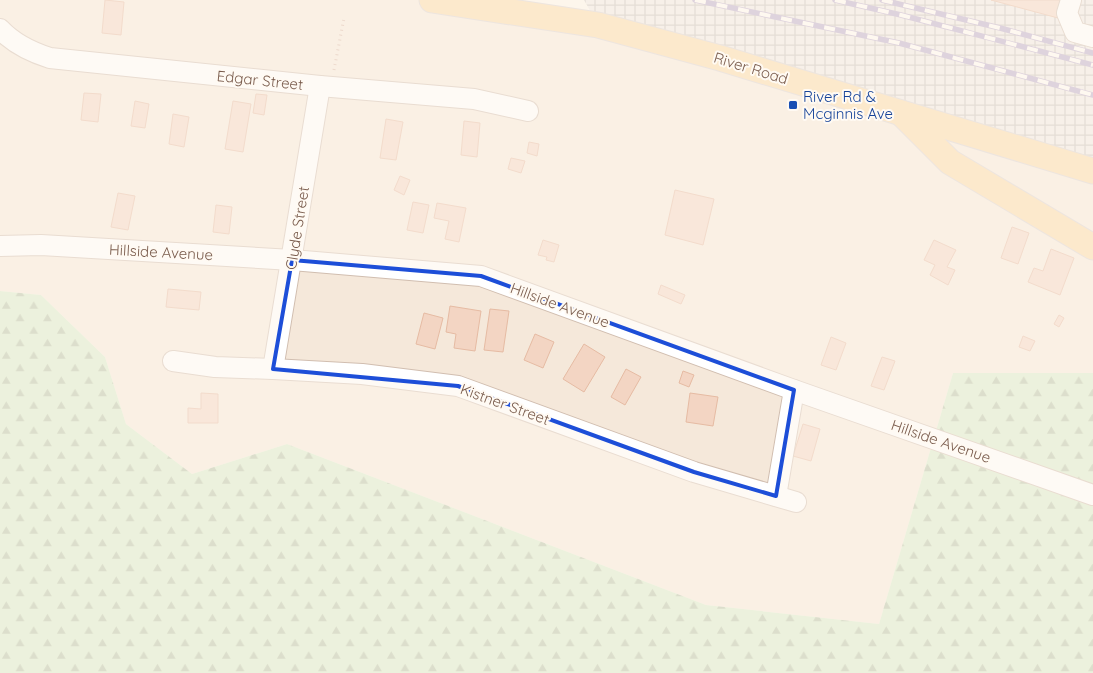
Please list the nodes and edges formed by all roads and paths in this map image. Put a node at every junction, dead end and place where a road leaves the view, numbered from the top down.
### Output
1 (432, 0) edge
2 (1071, 0) edge
3 (344, 18) dead end
4 (0, 29) edge
5 (1093, 37) edge
6 (320, 86) junction
7 (528, 111) dead end
8 (899, 112) junction
9 (1093, 170) edge
10 (0, 246) edge
11 (1093, 247) edge
12 (292, 260) junction
13 (173, 361) dead end
14 (273, 368) junction
15 (794, 390) junction
16 (1093, 494) edge
17 (776, 496) junction
18 (796, 502) dead end

1 - 8 main road, River Road
2 - 5 street
3 - 6 path
4 - 6 street, Edgar Street
6 - 7 street, Edgar Street
6 - 12 street, Clyde Street
8 - 9 main road, River Road
8 - 11 main road
10 - 12 street, Hillside Avenue
12 - 14 street, Clyde Street
12 - 15 street, Hillside Avenue
13 - 14 street, Kistner Street
14 - 17 street, Kistner Street
15 - 16 street, Hillside Avenue
15 - 17 street
17 - 18 street, Kistner Street

